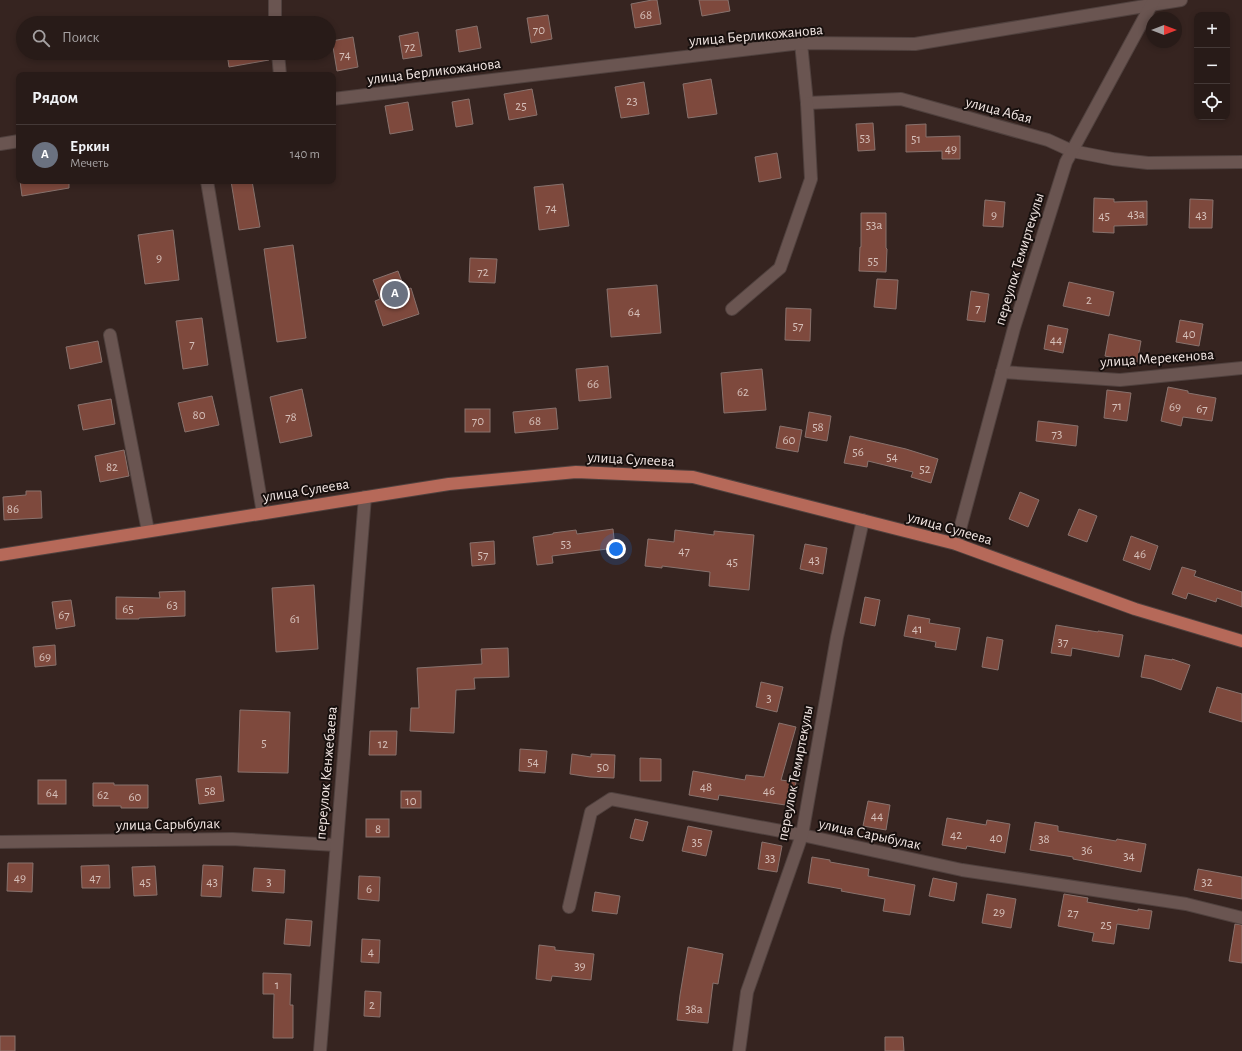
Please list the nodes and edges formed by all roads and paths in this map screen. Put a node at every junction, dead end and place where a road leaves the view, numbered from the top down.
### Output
1 (275, 0) edge
2 (1181, 0) edge
3 (1153, 2) edge
4 (275, 16) edge
5 (801, 44) junction
6 (279, 60) edge
7 (280, 72) edge
8 (336, 100) edge
9 (807, 103) junction
10 (16, 141) edge
11 (0, 144) edge
12 (1072, 151) junction
13 (1242, 162) edge
14 (208, 184) edge
15 (732, 309) dead end
16 (110, 335) dead end
17 (1242, 368) edge
18 (1002, 372) junction
19 (365, 497) junction
20 (263, 513) junction
21 (863, 520) junction
22 (148, 531) junction
23 (956, 544) junction
24 (0, 554) edge
25 (1242, 640) edge
26 (802, 836) junction
27 (0, 842) edge
28 (336, 845) junction
29 (569, 907) dead end
30 (1242, 918) edge
31 (320, 1051) edge
32 (739, 1051) edge

1 - 4 street
2 - 3 street, улица Берликожанова
3 - 5 street, улица Берликожанова
3 - 12 street, переулок Темиртекулы
5 - 8 street, улица Берликожанова
5 - 9 street
6 - 7 street
9 - 12 street, улица Абая
9 - 15 street
10 - 11 street
12 - 13 street, улица Абая
12 - 18 street, переулок Темиртекулы
14 - 20 street
16 - 22 street
17 - 18 street, улица Мерекенова
18 - 23 street, переулок Темиртекулы
19 - 20 main road, улица Сулеева
19 - 21 main road, улица Сулеева
19 - 28 street, переулок Кенжебаева
20 - 22 main road, улица Сулеева
21 - 23 main road, улица Сулеева
21 - 26 street, переулок Темиртекулы
22 - 24 main road, улица Сулеева
23 - 25 main road, улица Сулеева
26 - 29 street, улица Сарыбулак
26 - 30 street, улица Сарыбулак
26 - 32 street, переулок Темиртекулы
27 - 28 street, улица Сарыбулак
28 - 31 street, переулок Кенжебаева

